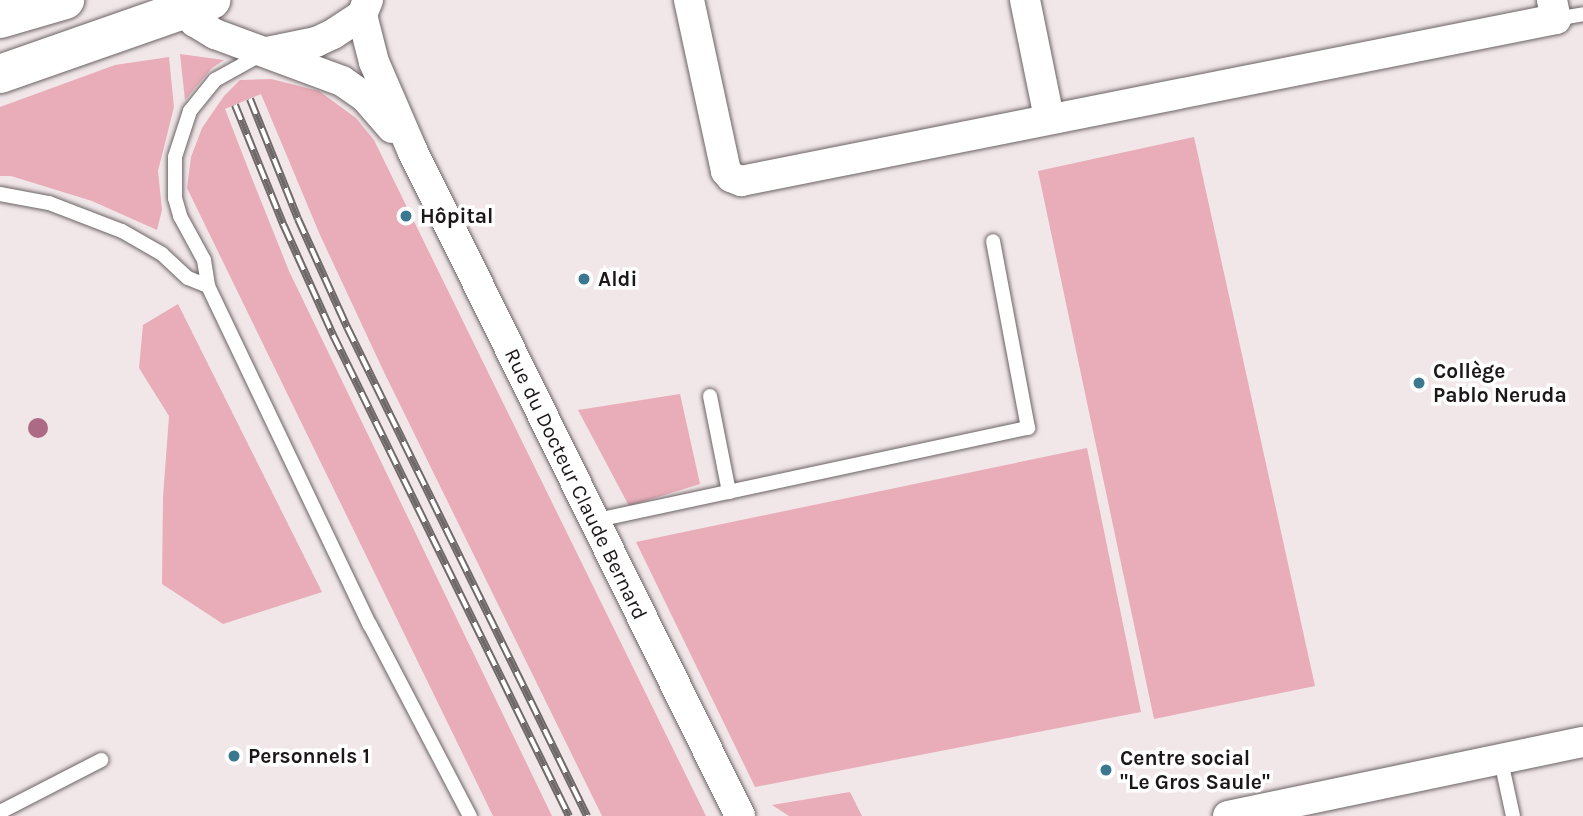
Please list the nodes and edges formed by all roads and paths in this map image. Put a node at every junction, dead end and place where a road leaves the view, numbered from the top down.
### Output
1 (65, 0) edge
2 (689, 0) edge
3 (1025, 0) edge
4 (190, 3) edge
5 (365, 8) edge
6 (1564, 11) edge
7 (0, 19) edge
8 (267, 52) junction
9 (0, 74) edge
10 (1049, 118) junction
11 (413, 152) junction
12 (0, 194) edge
13 (993, 241) dead end
14 (208, 286) junction
15 (710, 396) dead end
16 (729, 492) junction
17 (593, 521) junction
18 (1583, 742) edge
19 (101, 760) dead end
20 (1501, 761) junction
21 (1286, 810) edge
22 (0, 812) edge
23 (470, 816) edge
24 (740, 816) edge
25 (1227, 816) edge
26 (1513, 816) edge

1 - 7 main road
2 - 10 street
3 - 10 street
4 - 8 street, Rue du Docteur Claude Bernard
4 - 9 main road
5 - 8 street
5 - 11 street, Rue du Docteur Claude Bernard
6 - 10 street
8 - 11 street, Rue du Docteur Claude Bernard
8 - 14 lane
11 - 17 street, Rue du Docteur Claude Bernard
12 - 14 lane
13 - 16 lane
14 - 23 lane
15 - 16 lane
16 - 17 lane
17 - 24 street, Rue du Docteur Claude Bernard
18 - 20 street
19 - 22 lane
20 - 21 street
20 - 26 lane
21 - 25 street

